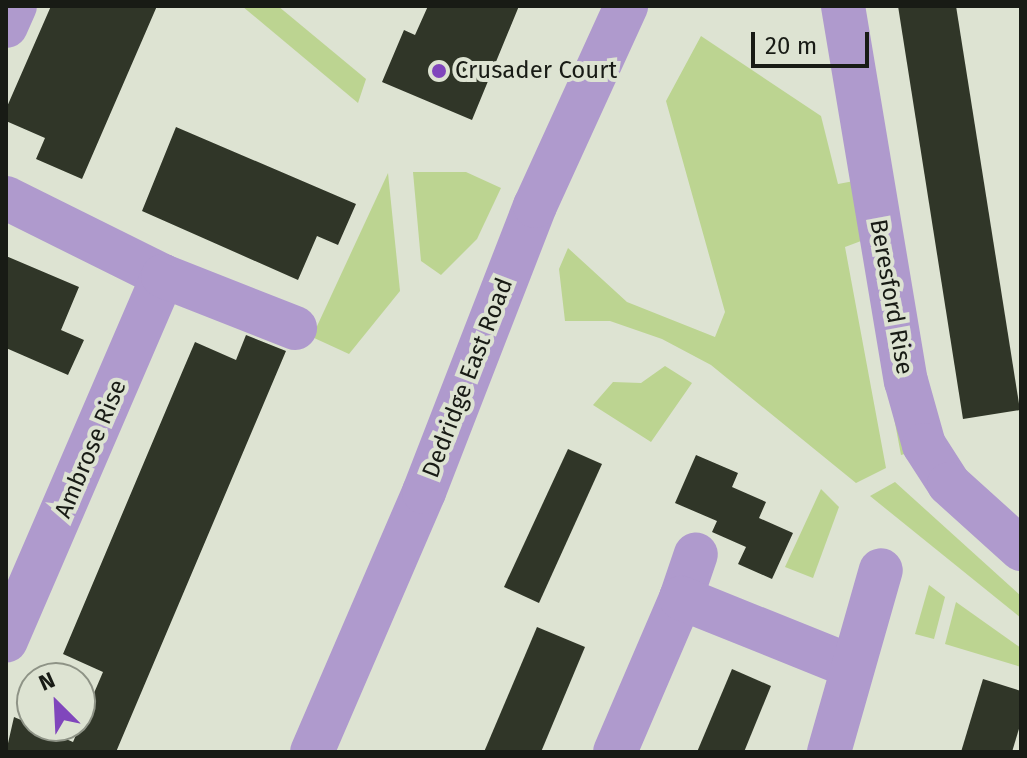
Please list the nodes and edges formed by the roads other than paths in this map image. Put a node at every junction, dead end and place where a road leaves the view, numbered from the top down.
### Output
1 (15, 6) edge
2 (626, 6) edge
3 (843, 6) edge
4 (6, 26) edge
5 (6, 198) edge
6 (163, 276) junction
7 (295, 328) dead end
8 (1021, 549) edge
9 (696, 554) dead end
10 (881, 570) dead end
11 (681, 598) junction
12 (9, 626) edge
13 (853, 667) junction
14 (312, 752) edge
15 (615, 752) edge
16 (829, 752) edge

1 - 4 street
2 - 14 street, Dedridge East Road
3 - 8 street, Beresford Rise
5 - 6 street
6 - 7 street
6 - 12 street, Ambrose Rise
9 - 11 street
10 - 13 street
11 - 13 street
11 - 15 street
13 - 16 street

